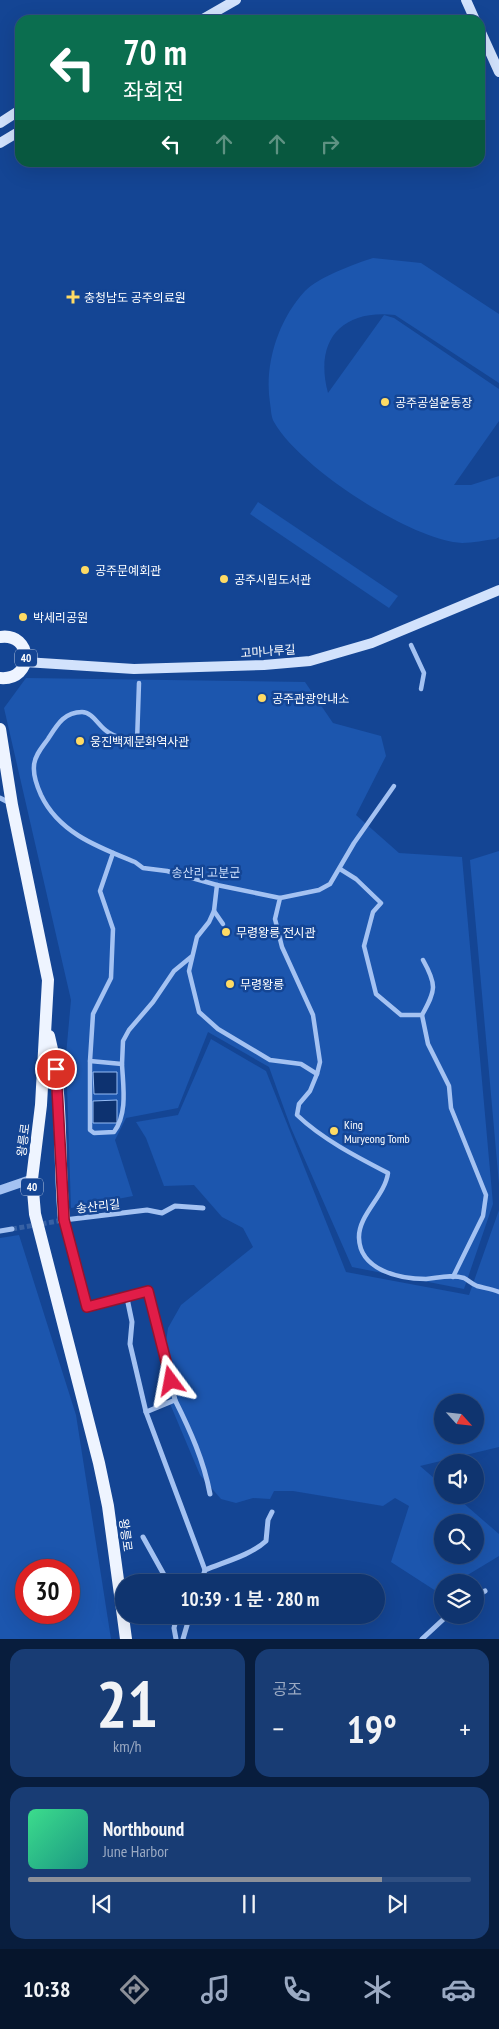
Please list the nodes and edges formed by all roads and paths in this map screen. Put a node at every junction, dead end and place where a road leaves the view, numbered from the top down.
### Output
1 (236, 0) edge
2 (466, 0) edge
3 (210, 15) edge
4 (474, 15) edge
5 (485, 41) edge
6 (499, 72) edge
7 (15, 113) edge
8 (0, 123) edge
9 (15, 135) edge
10 (0, 143) edge
11 (499, 590) edge
12 (0, 638) edge
13 (411, 645) dead end
14 (25, 662) junction
15 (0, 678) edge
16 (139, 682) dead end
17 (421, 688) dead end
18 (0, 729) edge
19 (394, 786) dead end
20 (0, 798) edge
21 (12, 805) junction
22 (113, 853) junction
23 (340, 869) junction
24 (217, 885) junction
25 (280, 898) junction
26 (214, 911) junction
27 (223, 924) dead end
28 (192, 956) junction
29 (423, 960) dead end
30 (422, 1016) junction
31 (46, 1022) junction
32 (90, 1061) junction
33 (122, 1064) junction
34 (317, 1074) junction
35 (32, 1179) junction
36 (0, 1190) edge
37 (203, 1208) dead end
38 (64, 1220) junction
39 (12, 1229) tunnel mouth
40 (0, 1231) edge
41 (453, 1277) junction
42 (499, 1292) edge
43 (127, 1298) junction
44 (175, 1400) junction
45 (146, 1412) junction
46 (210, 1494) dead end
47 (272, 1512) dead end
48 (143, 1536) dead end
49 (205, 1570) junction
50 (164, 1574) edge
51 (203, 1574) edge
52 (175, 1624) edge
53 (187, 1624) edge
54 (438, 1624) edge
55 (126, 1639) edge
56 (176, 1639) edge
57 (183, 1639) edge
58 (422, 1639) edge

1 - 3 main road
2 - 4 main road
5 - 6 main road
7 - 8 main road
9 - 10 main road
11 - 14 main road, 고마나루길
12 - 14 main road, 40
13 - 17 street
14 - 15 main road, 40
16 - 22 street
18 - 21 main road, 왕릉로 / 40
19 - 23 street
20 - 21 street
21 - 31 main road, 왕릉로 / 40
22 - 24 street
22 - 32 street
23 - 25 street
23 - 30 street
24 - 25 street
24 - 26 street
25 - 34 street
26 - 27 street
26 - 28 street
28 - 33 street
28 - 34 street
29 - 30 street
30 - 41 street
31 - 35 main road, 왕릉로 / 40
31 - 38 main road
32 - 33 street
32 - 33 street
34 - 41 street
35 - 36 street
35 - 55 main road, 왕릉로 / 40
37 - 38 street, 송산리길
38 - 43 street
39 - 40 street
41 - 42 street
43 - 44 street
43 - 45 street
44 - 45 street
44 - 46 street
45 - 49 street
47 - 49 street
48 - 50 street
49 - 51 street
52 - 56 street
53 - 57 street
54 - 58 street

